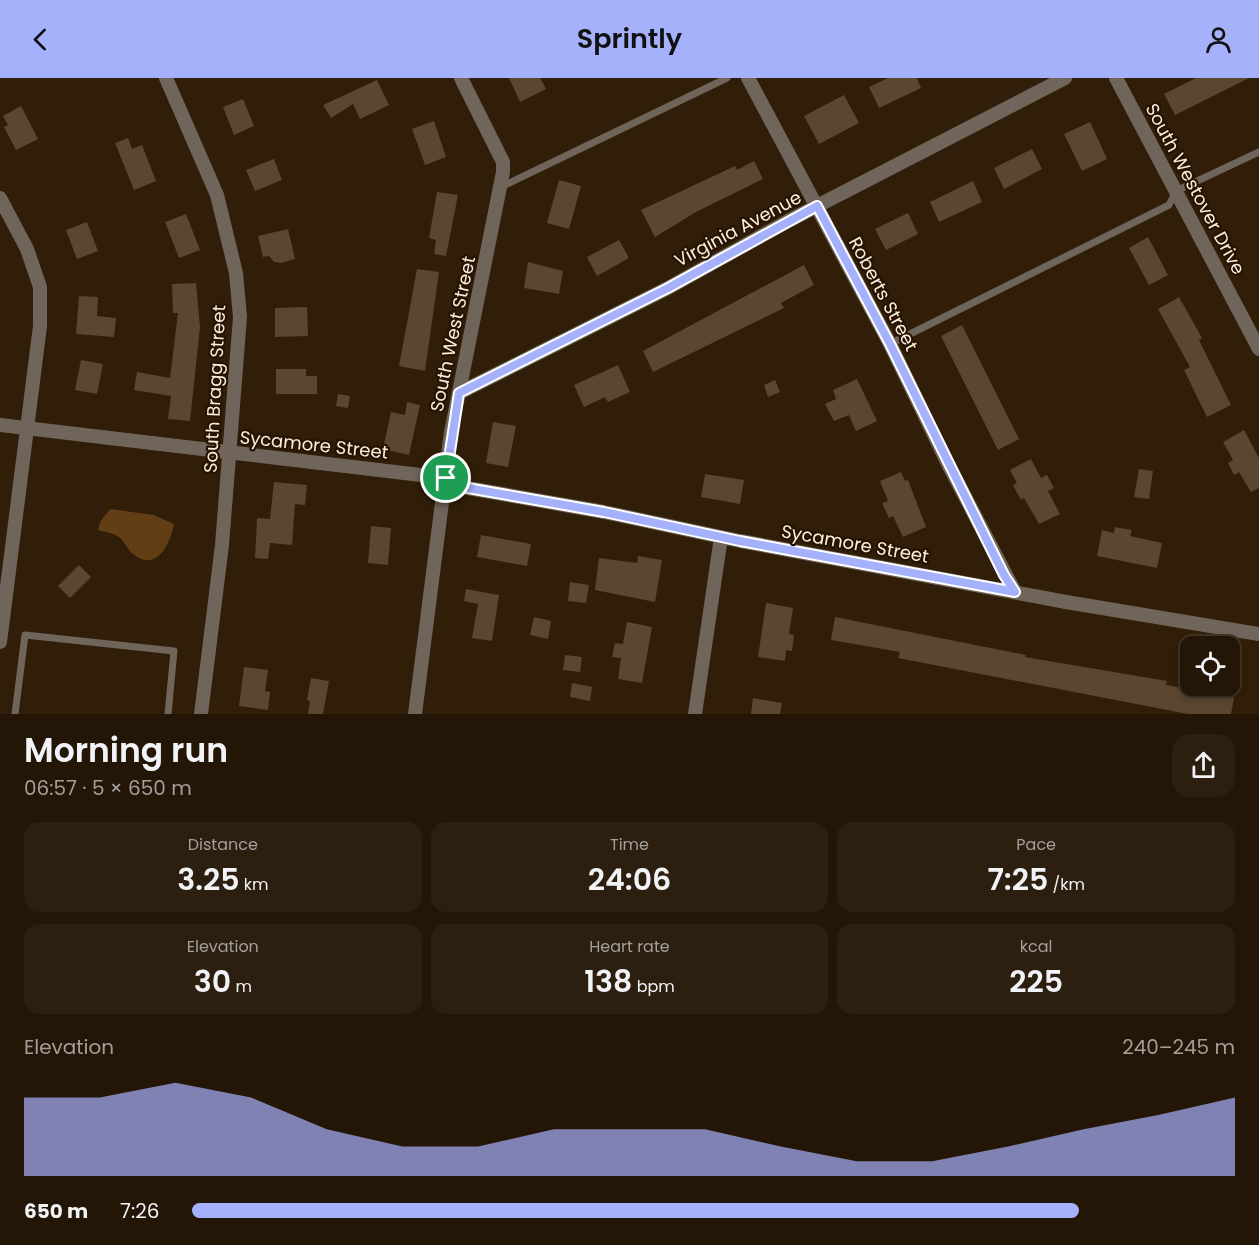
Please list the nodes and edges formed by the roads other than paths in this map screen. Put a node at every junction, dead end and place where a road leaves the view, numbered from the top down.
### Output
1 (166, 78) edge
2 (461, 78) edge
3 (727, 78) edge
4 (748, 78) edge
5 (1065, 78) edge
6 (1116, 78) edge
7 (1259, 152) edge
8 (501, 188) junction
9 (1176, 191) junction
10 (0, 198) edge
11 (817, 206) junction
12 (1256, 334) edge
13 (890, 344) junction
14 (1259, 349) edge
15 (459, 393) junction
16 (0, 425) edge
17 (28, 429) junction
18 (230, 454) junction
19 (446, 481) junction
20 (721, 537) junction
21 (5, 563) edge
22 (1015, 592) junction
23 (1259, 634) edge
24 (0, 642) edge
25 (15, 714) edge
26 (168, 714) edge
27 (201, 714) edge
28 (415, 714) edge
29 (695, 714) edge

1 - 18 street, South Bragg Street
2 - 8 street, South West Street
3 - 8 lane
4 - 11 street, Roberts Street
5 - 11 street, Virginia Avenue
6 - 9 street, South Westover Drive
7 - 9 lane
8 - 15 street, South West Street
9 - 12 street, South Westover Drive
9 - 13 lane
10 - 17 street
11 - 13 street, Roberts Street
11 - 15 street, Virginia Avenue
12 - 14 street, South Westover Drive
13 - 22 street, Roberts Street
15 - 19 street, South West Street
16 - 17 street, Sycamore Street
17 - 18 street, Sycamore Street
17 - 21 street
18 - 19 street, Sycamore Street
18 - 27 street, South Bragg Street
19 - 20 street, Sycamore Street
19 - 28 street, South West Street
20 - 22 street, Sycamore Street
20 - 29 street
21 - 24 street
22 - 23 street, Sycamore Street
25 - 26 lane

